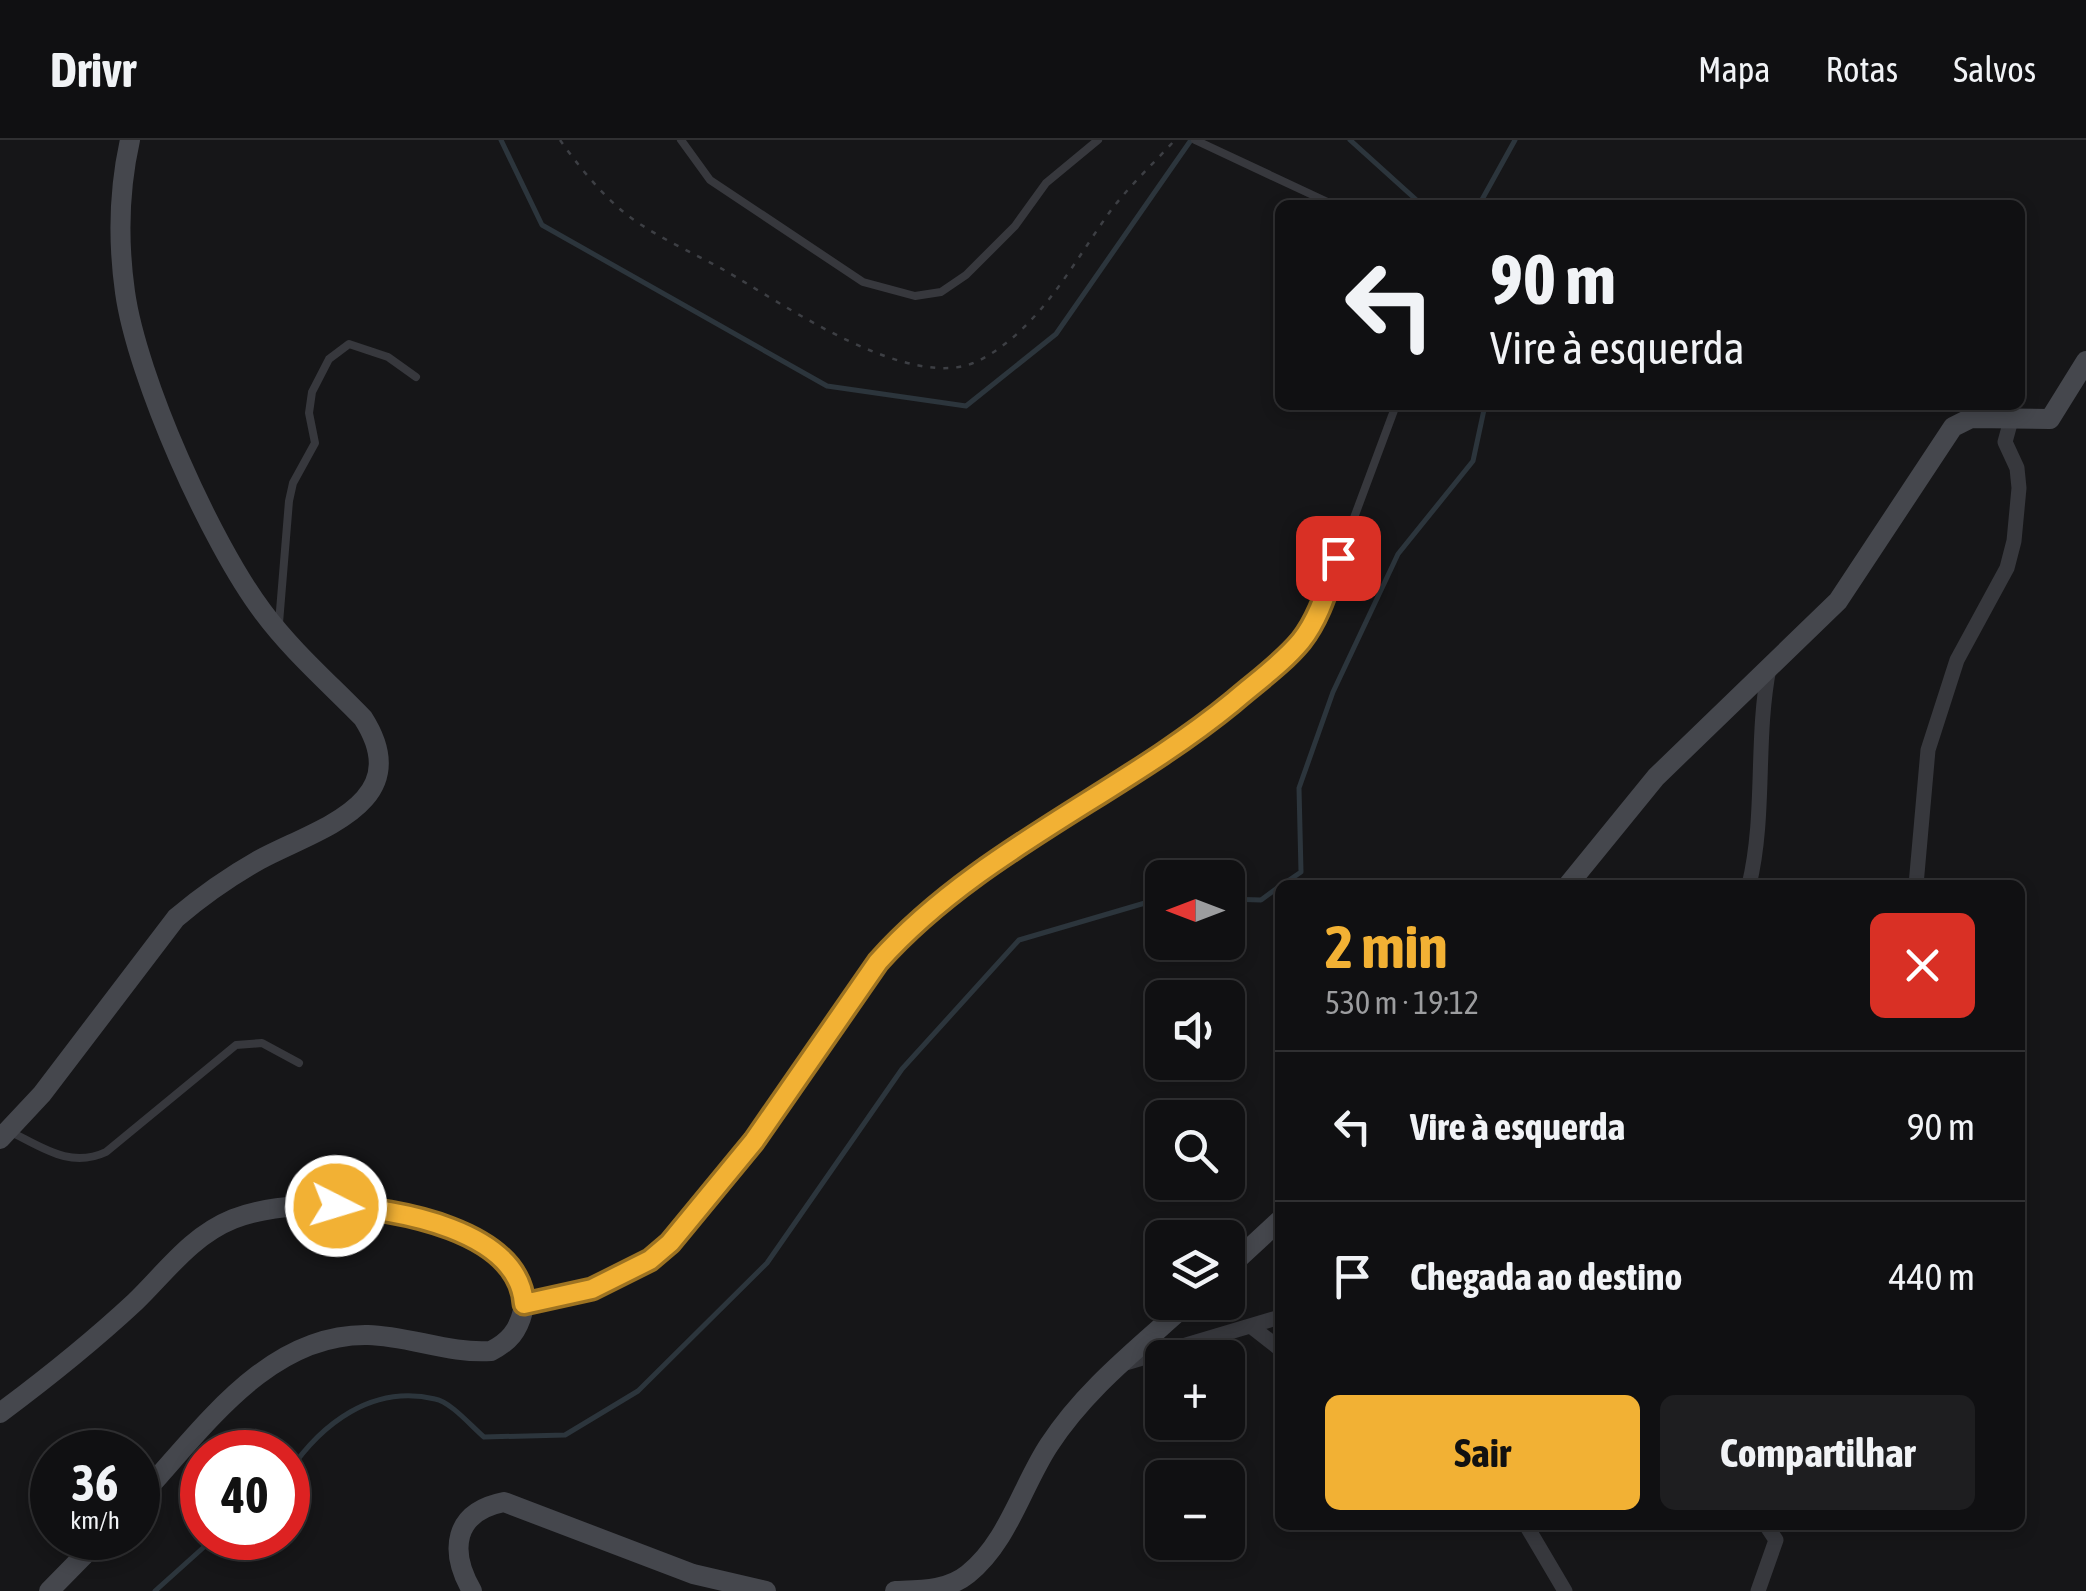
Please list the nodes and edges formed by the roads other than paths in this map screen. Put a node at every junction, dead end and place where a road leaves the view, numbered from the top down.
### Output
1 (130, 140) edge
2 (681, 140) edge
3 (1098, 140) edge
4 (1195, 140) edge
5 (1323, 200) edge
6 (2086, 361) edge
7 (416, 377) dead end
8 (1394, 410) edge
9 (2011, 420) junction
10 (279, 632) junction
11 (1769, 668) junction
12 (1575, 880) edge
13 (1750, 880) edge
14 (1916, 880) edge
15 (299, 1063) dead end
16 (4, 1135) edge
17 (1275, 1225) edge
18 (1245, 1252) edge
19 (524, 1304) junction
20 (1275, 1319) edge
21 (1168, 1320) edge
22 (1252, 1327) junction
23 (1275, 1345) edge
24 (1115, 1366) junction
25 (0, 1413) edge
26 (160, 1476) edge
27 (1529, 1530) edge
28 (1769, 1530) edge
29 (79, 1560) edge
30 (50, 1591) edge
31 (472, 1591) edge
32 (766, 1591) edge
33 (895, 1591) edge
34 (1565, 1591) edge
35 (1758, 1591) edge

1 - 10 street
2 - 3 lane
4 - 5 lane
6 - 9 street
7 - 10 lane
8 - 19 lane
9 - 11 street
9 - 14 street
10 - 16 street
11 - 12 street
11 - 13 street
15 - 16 lane
17 - 18 street
19 - 25 street
19 - 26 street
20 - 22 street
21 - 24 street
22 - 23 street
22 - 24 street
24 - 33 street
27 - 34 street
28 - 35 street
29 - 30 street
31 - 32 street

